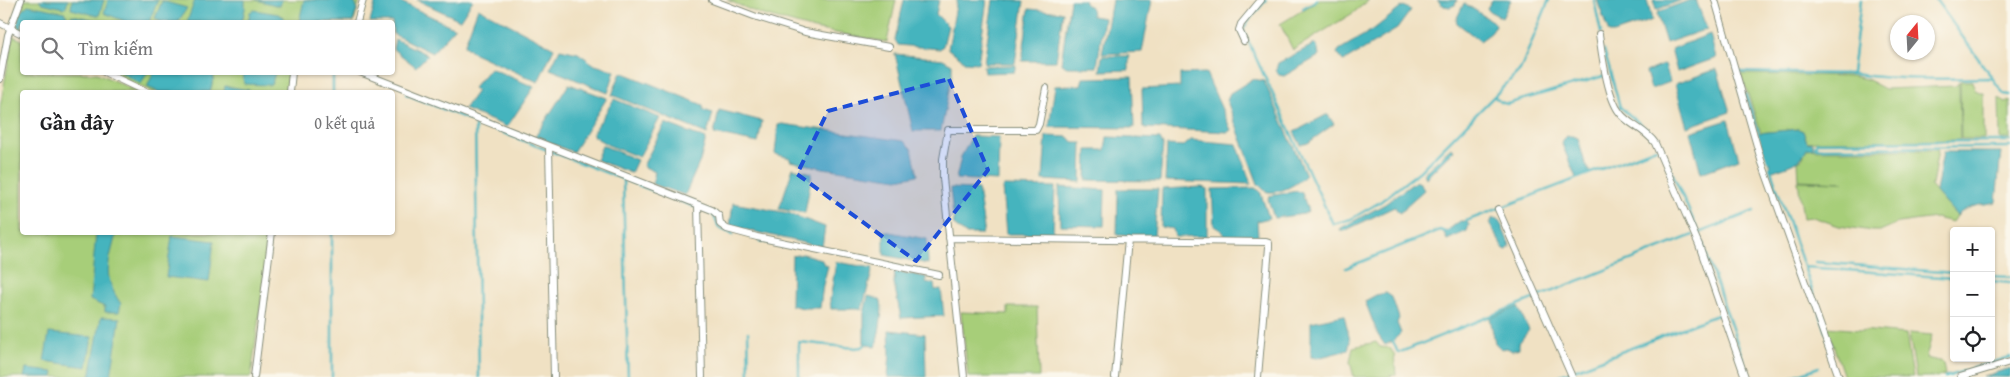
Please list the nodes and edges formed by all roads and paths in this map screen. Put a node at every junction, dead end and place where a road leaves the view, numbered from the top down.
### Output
1 (21, 0) edge
2 (363, 0) edge
3 (712, 0) edge
4 (1262, 0) edge
5 (1715, 0) edge
6 (358, 20) edge
7 (0, 23) edge
8 (10, 28) junction
9 (20, 33) edge
10 (1598, 34) dead end
11 (1244, 40) dead end
12 (889, 47) dead end
13 (110, 75) edge
14 (292, 75) edge
15 (367, 75) edge
16 (0, 79) edge
17 (1046, 88) dead end
18 (142, 90) edge
19 (290, 90) edge
20 (549, 148) junction
21 (698, 205) junction
22 (1498, 208) dead end
23 (272, 235) edge
24 (950, 238) junction
25 (1128, 240) junction
26 (939, 275) dead end
27 (2010, 362) edge
28 (254, 377) edge
29 (554, 377) edge
30 (702, 377) edge
31 (964, 377) edge
32 (1116, 377) edge
33 (1258, 377) edge
34 (1572, 377) edge
35 (1745, 377) edge
36 (1839, 377) edge
37 (1960, 377) edge

1 - 8 street
2 - 6 street
3 - 12 street
4 - 11 street
5 - 36 street
7 - 8 street
8 - 9 street
8 - 16 street
10 - 35 street
13 - 18 street
14 - 19 street
15 - 20 street
17 - 24 street
20 - 21 street
20 - 29 street
21 - 26 street
21 - 30 street
22 - 34 street
23 - 28 street
24 - 25 street
24 - 31 street
25 - 32 street
25 - 33 street
27 - 37 street

